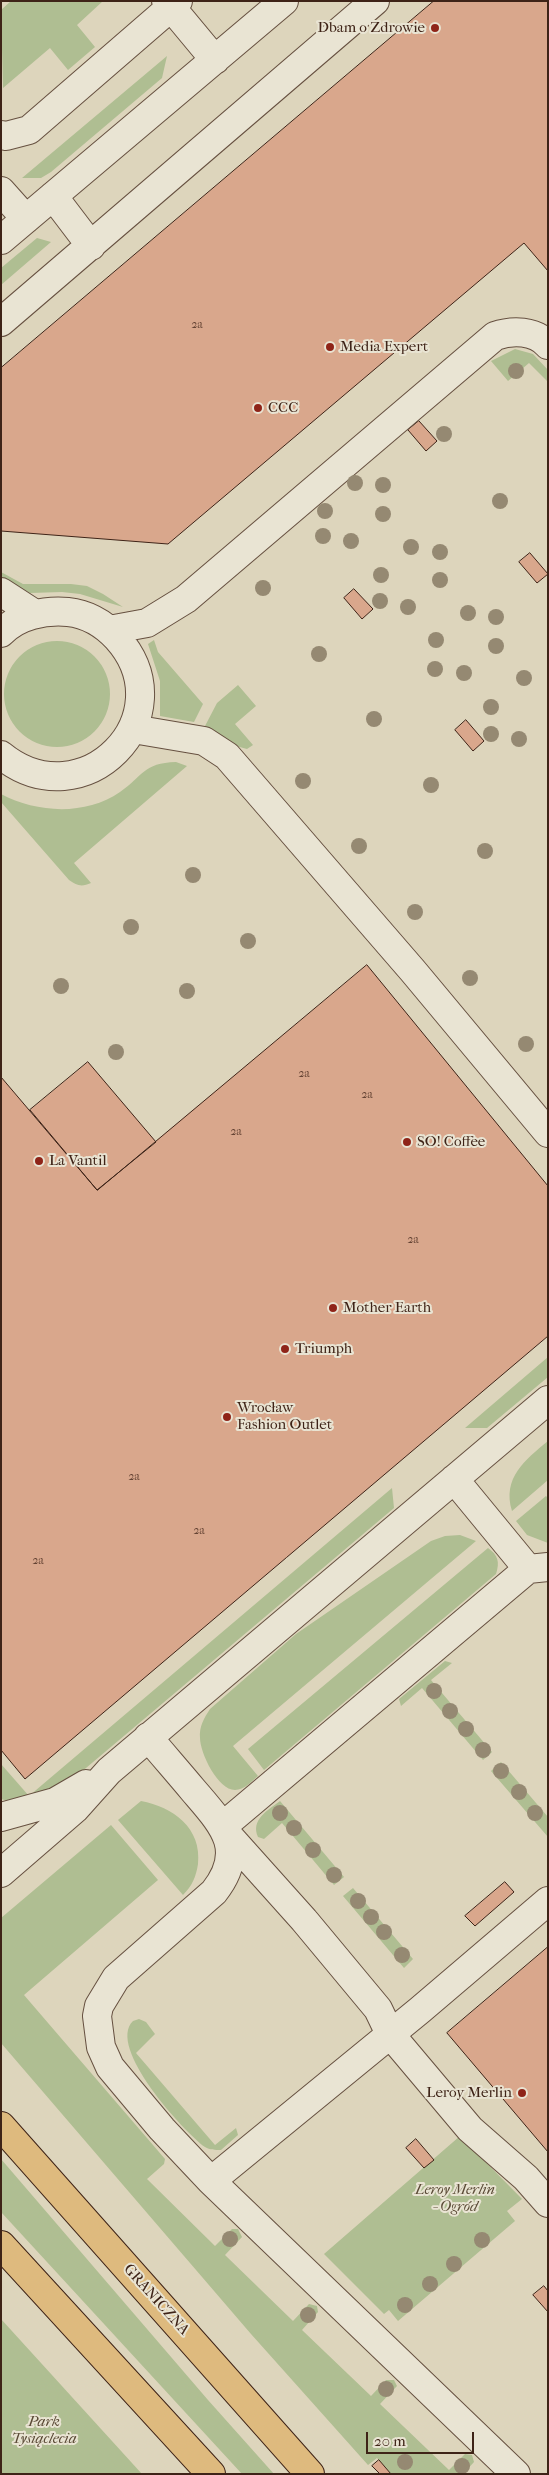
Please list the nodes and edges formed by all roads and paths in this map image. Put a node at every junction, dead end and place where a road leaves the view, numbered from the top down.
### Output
1 (284, 1) edge
2 (375, 1) edge
3 (172, 3) edge
4 (215, 60) junction
5 (1, 135) edge
6 (1, 191) edge
7 (53, 196) junction
8 (26, 219) junction
9 (1, 240) edge
10 (91, 246) junction
11 (1, 322) edge
12 (548, 345) edge
13 (1, 592) edge
14 (35, 614) junction
15 (109, 630) junction
16 (1, 633) edge
17 (133, 729) junction
18 (1, 755) edge
19 (548, 1133) edge
20 (548, 1400) edge
21 (454, 1480) junction
22 (538, 1568) edge
23 (148, 1737) junction
24 (109, 1771) junction
25 (1, 1817) edge
26 (225, 1830) junction
27 (1, 1873) edge
28 (548, 1901) edge
29 (390, 2034) junction
30 (1, 2126) edge
31 (211, 2180) junction
32 (548, 2203) edge
33 (1, 2245) edge
34 (211, 2474) edge
35 (310, 2474) edge
36 (516, 2474) edge

1 - 4 lane
2 - 10 lane
3 - 4 lane
3 - 5 lane
4 - 7 lane
6 - 8 lane
7 - 8 lane
7 - 10 lane
8 - 9 lane
10 - 11 lane
12 - 15 lane
13 - 14 lane
14 - 15 lane
14 - 16 lane
15 - 17 lane
17 - 18 lane
17 - 19 lane
20 - 21 lane
21 - 22 lane
21 - 23 lane
22 - 26 lane
23 - 24 lane
23 - 26 lane
24 - 25 lane
24 - 27 lane
26 - 29 lane
26 - 31 lane
28 - 29 lane
29 - 31 lane
29 - 32 lane
30 - 35 main road, GRANICZNA
31 - 36 lane
33 - 34 main road

